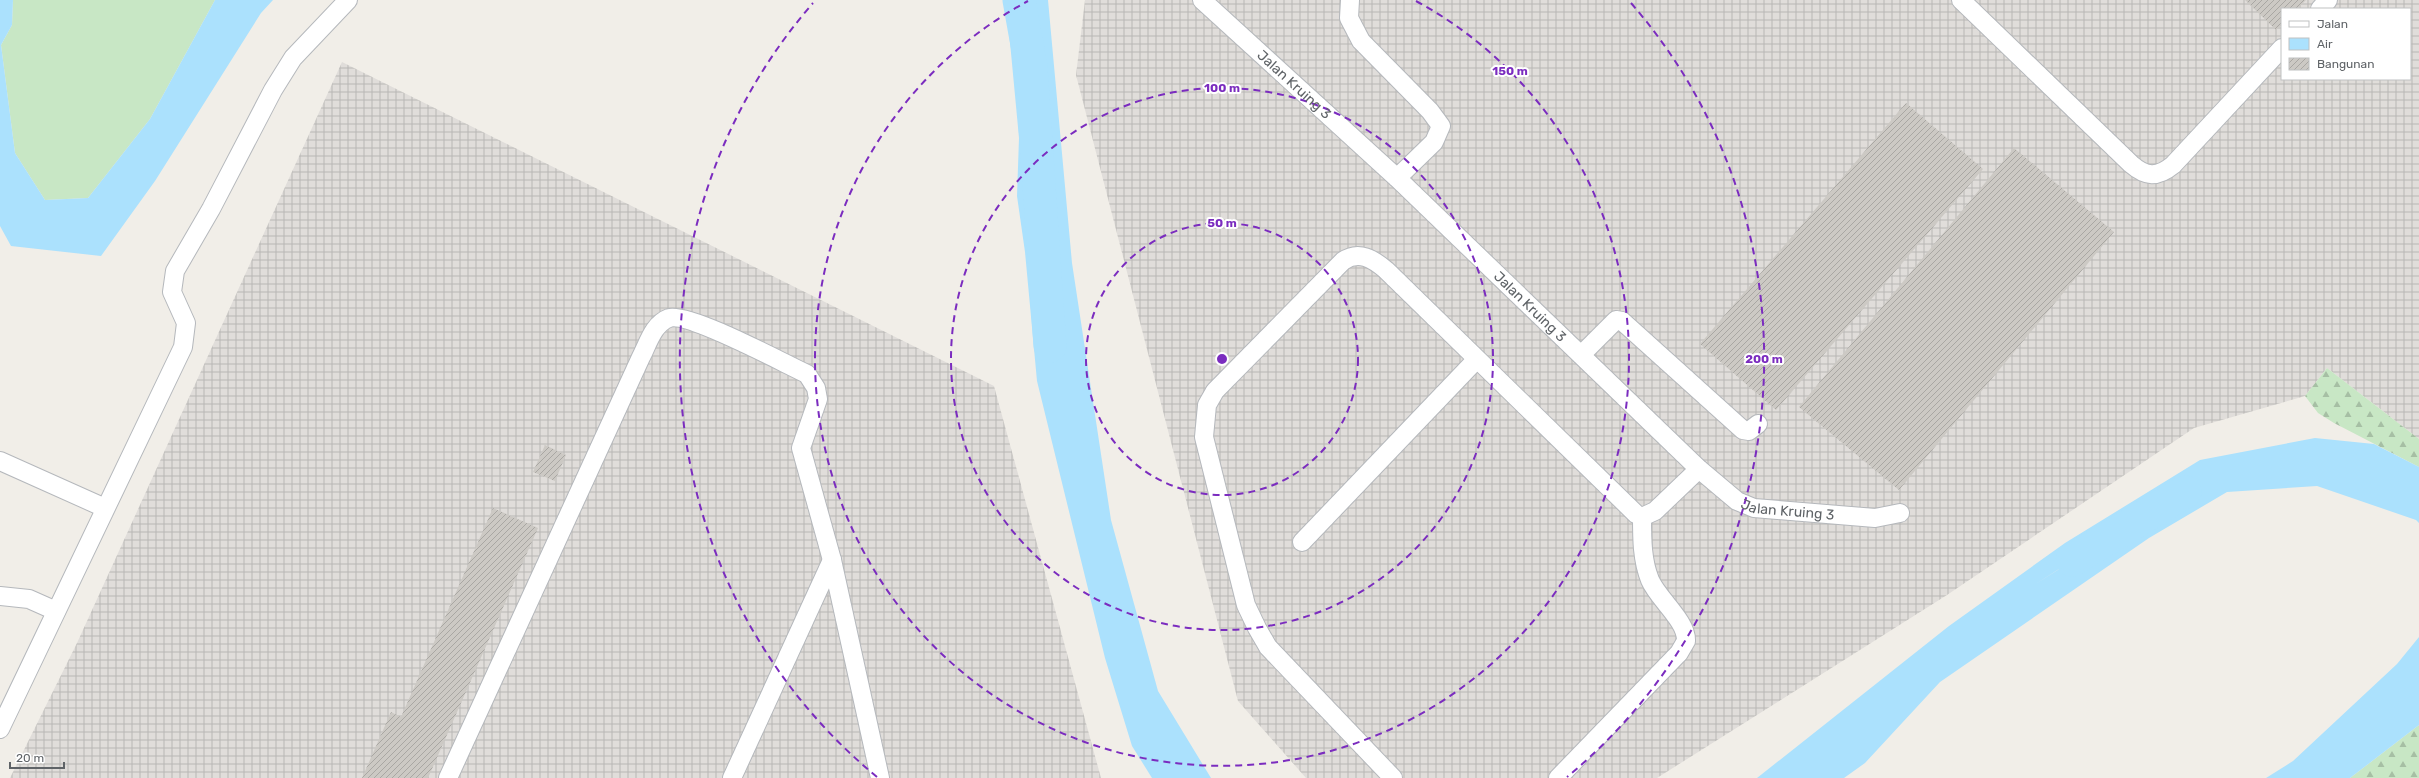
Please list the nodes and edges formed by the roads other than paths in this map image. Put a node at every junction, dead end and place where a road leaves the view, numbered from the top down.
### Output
1 (348, 0) edge
2 (1202, 0) edge
3 (1350, 0) edge
4 (1961, 0) edge
5 (2328, 0) edge
6 (2321, 8) edge
7 (2281, 49) edge
8 (1397, 178) junction
9 (1581, 356) junction
10 (1476, 360) junction
11 (1758, 424) dead end
12 (0, 461) edge
13 (1699, 469) junction
14 (105, 508) junction
15 (1900, 513) dead end
16 (1642, 517) junction
17 (1302, 542) dead end
18 (832, 560) junction
19 (0, 596) edge
20 (56, 611) junction
21 (0, 729) edge
22 (448, 778) edge
23 (732, 778) edge
24 (880, 778) edge
25 (1393, 778) edge
26 (1558, 778) edge

1 - 14 street
2 - 8 street, Jalan Kruing 3
3 - 8 street
4 - 7 street
5 - 6 street
8 - 9 street, Jalan Kruing 3
9 - 11 street
9 - 13 street, Jalan Kruing 3
10 - 16 street
10 - 17 street
10 - 25 street
12 - 14 street
13 - 15 street, Jalan Kruing 3
13 - 16 street
14 - 20 street
16 - 26 street
18 - 22 street
18 - 23 street
18 - 24 street
19 - 20 street
20 - 21 street

